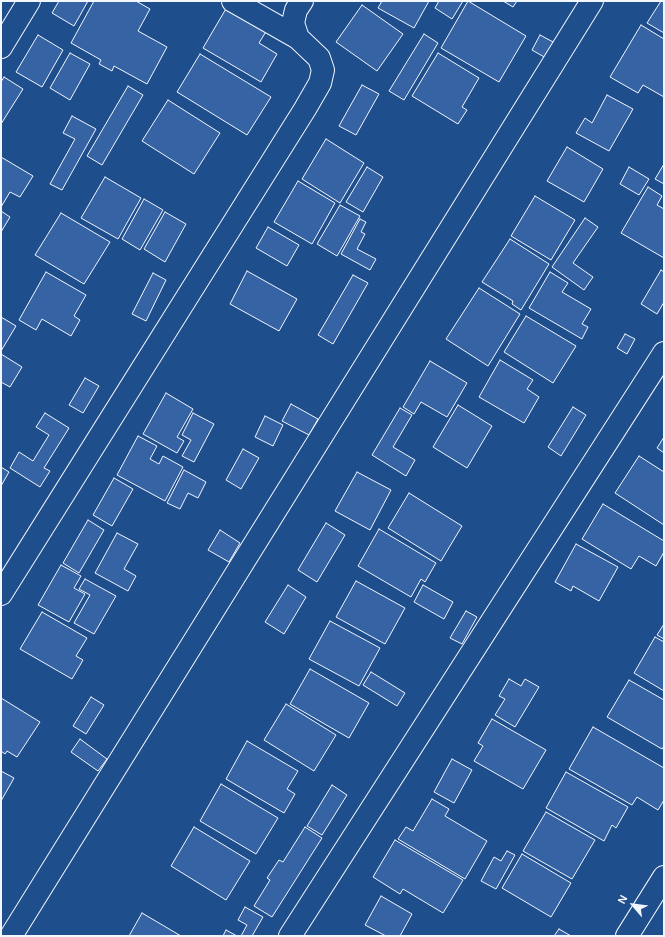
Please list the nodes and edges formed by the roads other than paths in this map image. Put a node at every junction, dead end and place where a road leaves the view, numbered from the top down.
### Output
1 (29, 1) edge
2 (233, 1) edge
3 (302, 1) edge
4 (592, 1) edge
5 (298, 38) junction
6 (1, 47) edge
7 (664, 353) edge
8 (1, 594) edge
9 (664, 877) edge
10 (11, 936) edge
11 (290, 936) edge
12 (627, 936) edge

1 - 6 street
2 - 5 street
3 - 5 street
4 - 10 street
5 - 8 street
7 - 11 street
9 - 12 street

